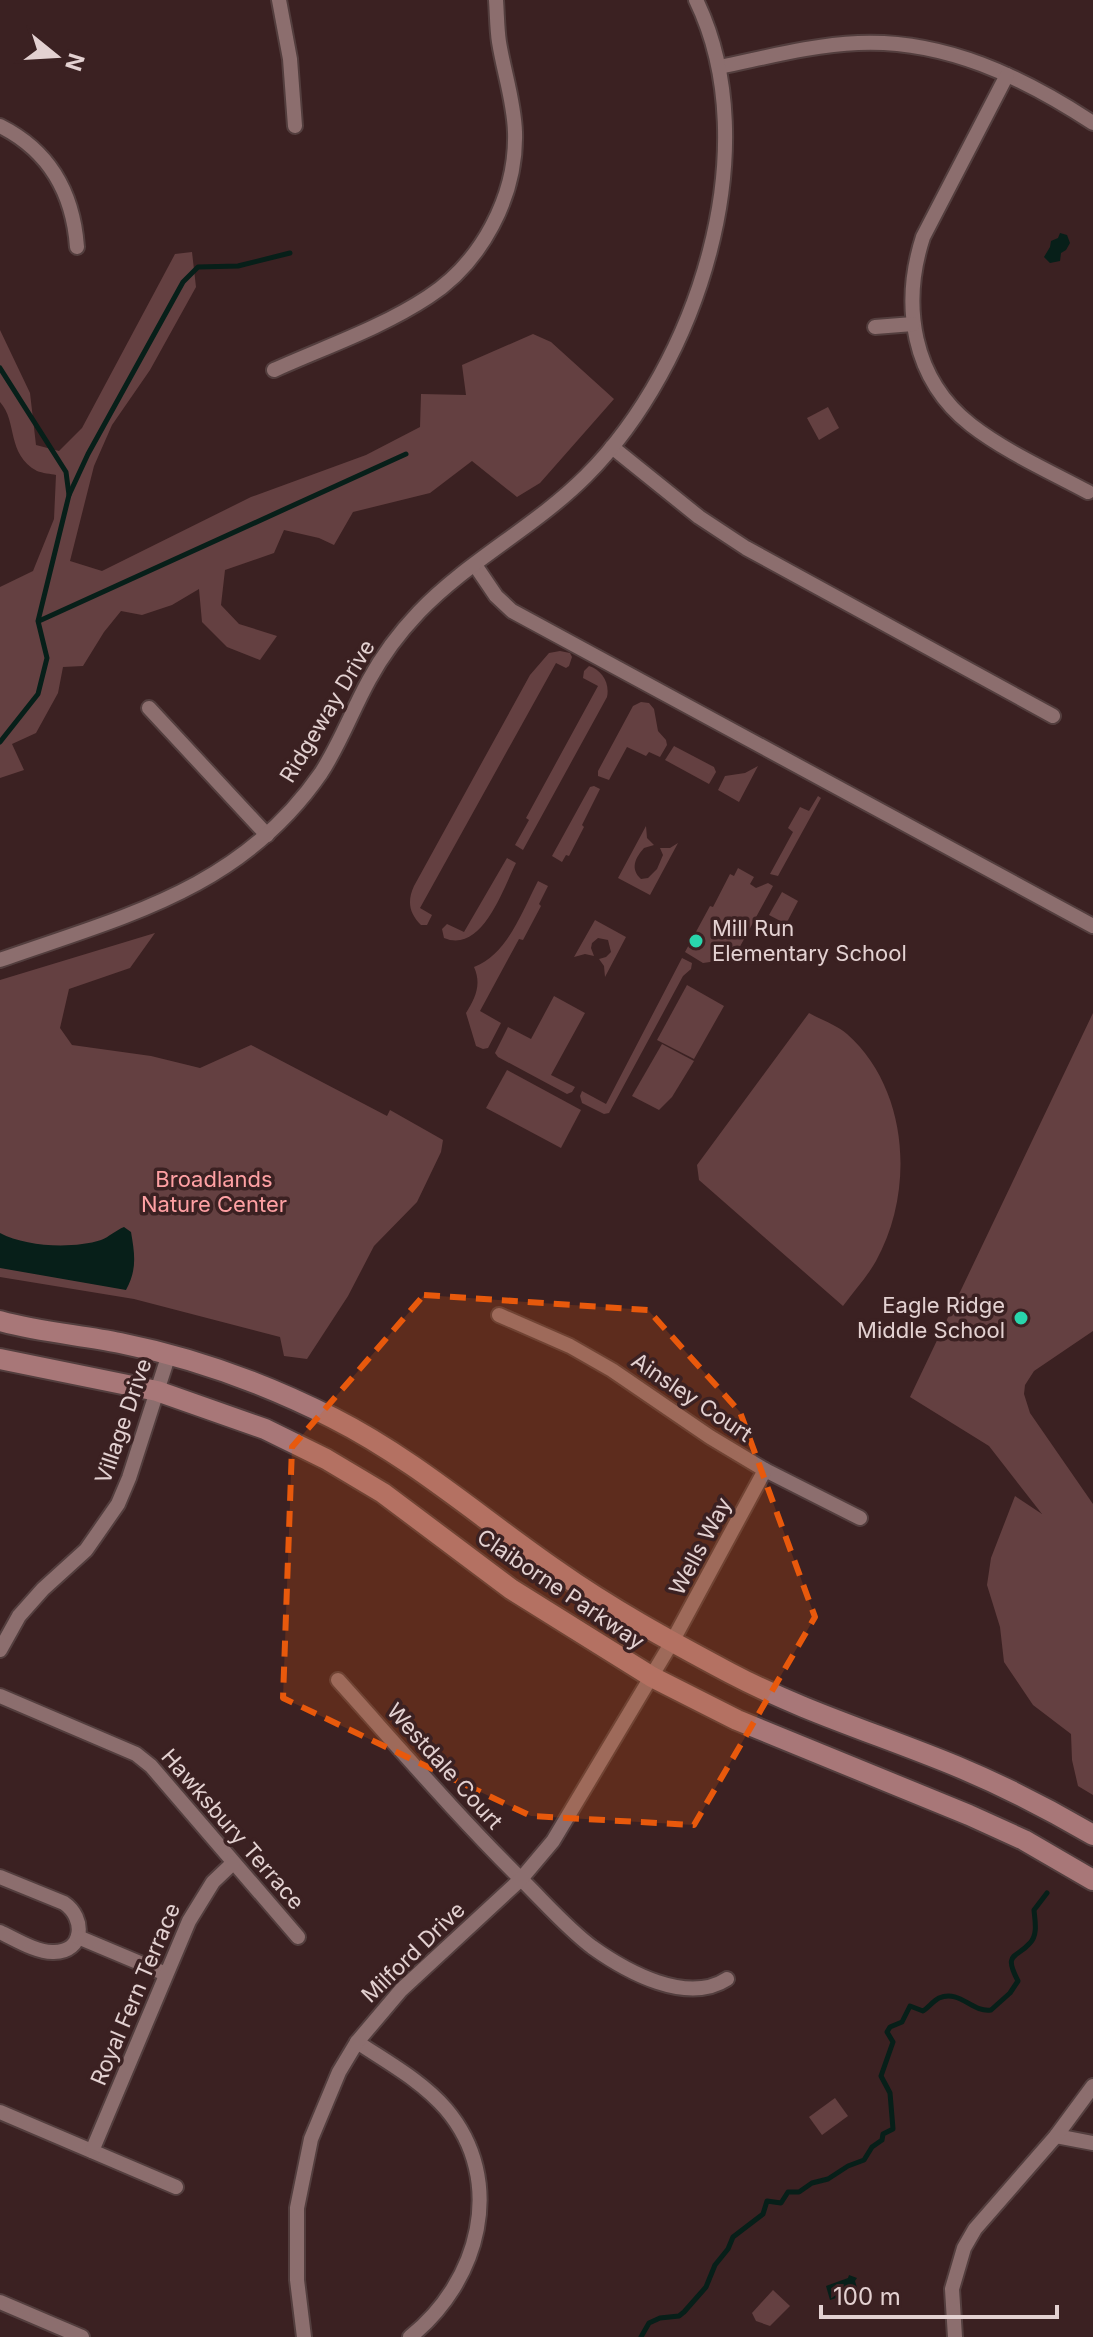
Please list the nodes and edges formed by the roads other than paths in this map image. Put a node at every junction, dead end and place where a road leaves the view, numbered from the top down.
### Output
1 (279, 0) edge
2 (496, 0) edge
3 (696, 0) edge
4 (719, 67) junction
5 (1007, 75) junction
6 (1093, 123) edge
7 (0, 126) edge
8 (295, 126) dead end
9 (77, 247) dead end
10 (913, 324) junction
11 (875, 327) dead end
12 (274, 370) dead end
13 (612, 447) junction
14 (1088, 492) dead end
15 (475, 565) junction
16 (149, 708) dead end
17 (1053, 716) dead end
18 (267, 835) junction
19 (1093, 926) edge
20 (0, 960) edge
21 (499, 1315) dead end
22 (0, 1321) edge
23 (169, 1354) junction
24 (0, 1359) edge
25 (157, 1391) junction
26 (765, 1470) junction
27 (860, 1518) dead end
28 (672, 1642) junction
29 (0, 1650) edge
30 (652, 1677) junction
31 (338, 1680) dead end
32 (0, 1696) edge
33 (1093, 1835) edge
34 (233, 1863) junction
35 (0, 1877) edge
36 (521, 1879) junction
37 (1093, 1880) edge
38 (0, 1932) edge
39 (78, 1937) junction
40 (298, 1937) dead end
41 (166, 1974) junction
42 (727, 1979) dead end
43 (357, 2042) junction
44 (1093, 2086) edge
45 (0, 2112) edge
46 (1056, 2136) junction
47 (1093, 2143) edge
48 (92, 2151) junction
49 (176, 2187) dead end
50 (0, 2302) edge
51 (82, 2337) edge
52 (304, 2337) edge
53 (410, 2337) edge
54 (955, 2337) edge

1 - 8 street
2 - 12 street
3 - 4 street, Ridgeway Drive
4 - 5 street
4 - 13 street, Ridgeway Drive
5 - 6 street
5 - 10 street
7 - 9 street
10 - 11 street
10 - 14 street
13 - 15 street, Ridgeway Drive
13 - 17 street
15 - 18 street, Ridgeway Drive
15 - 19 street
16 - 18 street
18 - 20 street, Ridgeway Drive
21 - 26 street, Ainsley Court
22 - 23 main road, Claiborne Parkway
23 - 25 street, Village Drive
23 - 28 main road, Claiborne Parkway
24 - 25 main road, Claiborne Parkway
25 - 29 street, Village Drive
25 - 30 main road, Claiborne Parkway
26 - 27 street, Ainsley Court
26 - 28 street, Wells Way
28 - 30 street, Milford Drive
28 - 33 main road, Claiborne Parkway
30 - 36 street, Milford Drive
30 - 37 main road, Claiborne Parkway
31 - 36 street, Westdale Court
32 - 34 street, Hawksbury Terrace
34 - 40 street, Hawksbury Terrace
34 - 41 street, Royal Fern Terrace
35 - 39 street
36 - 42 street, Westdale Court
36 - 43 street, Milford Drive
38 - 39 street
39 - 41 street
41 - 48 street, Royal Fern Terrace
43 - 52 street, Milford Drive
43 - 53 street
44 - 46 street
45 - 48 street
46 - 47 street
46 - 54 street
48 - 49 street
50 - 51 street

